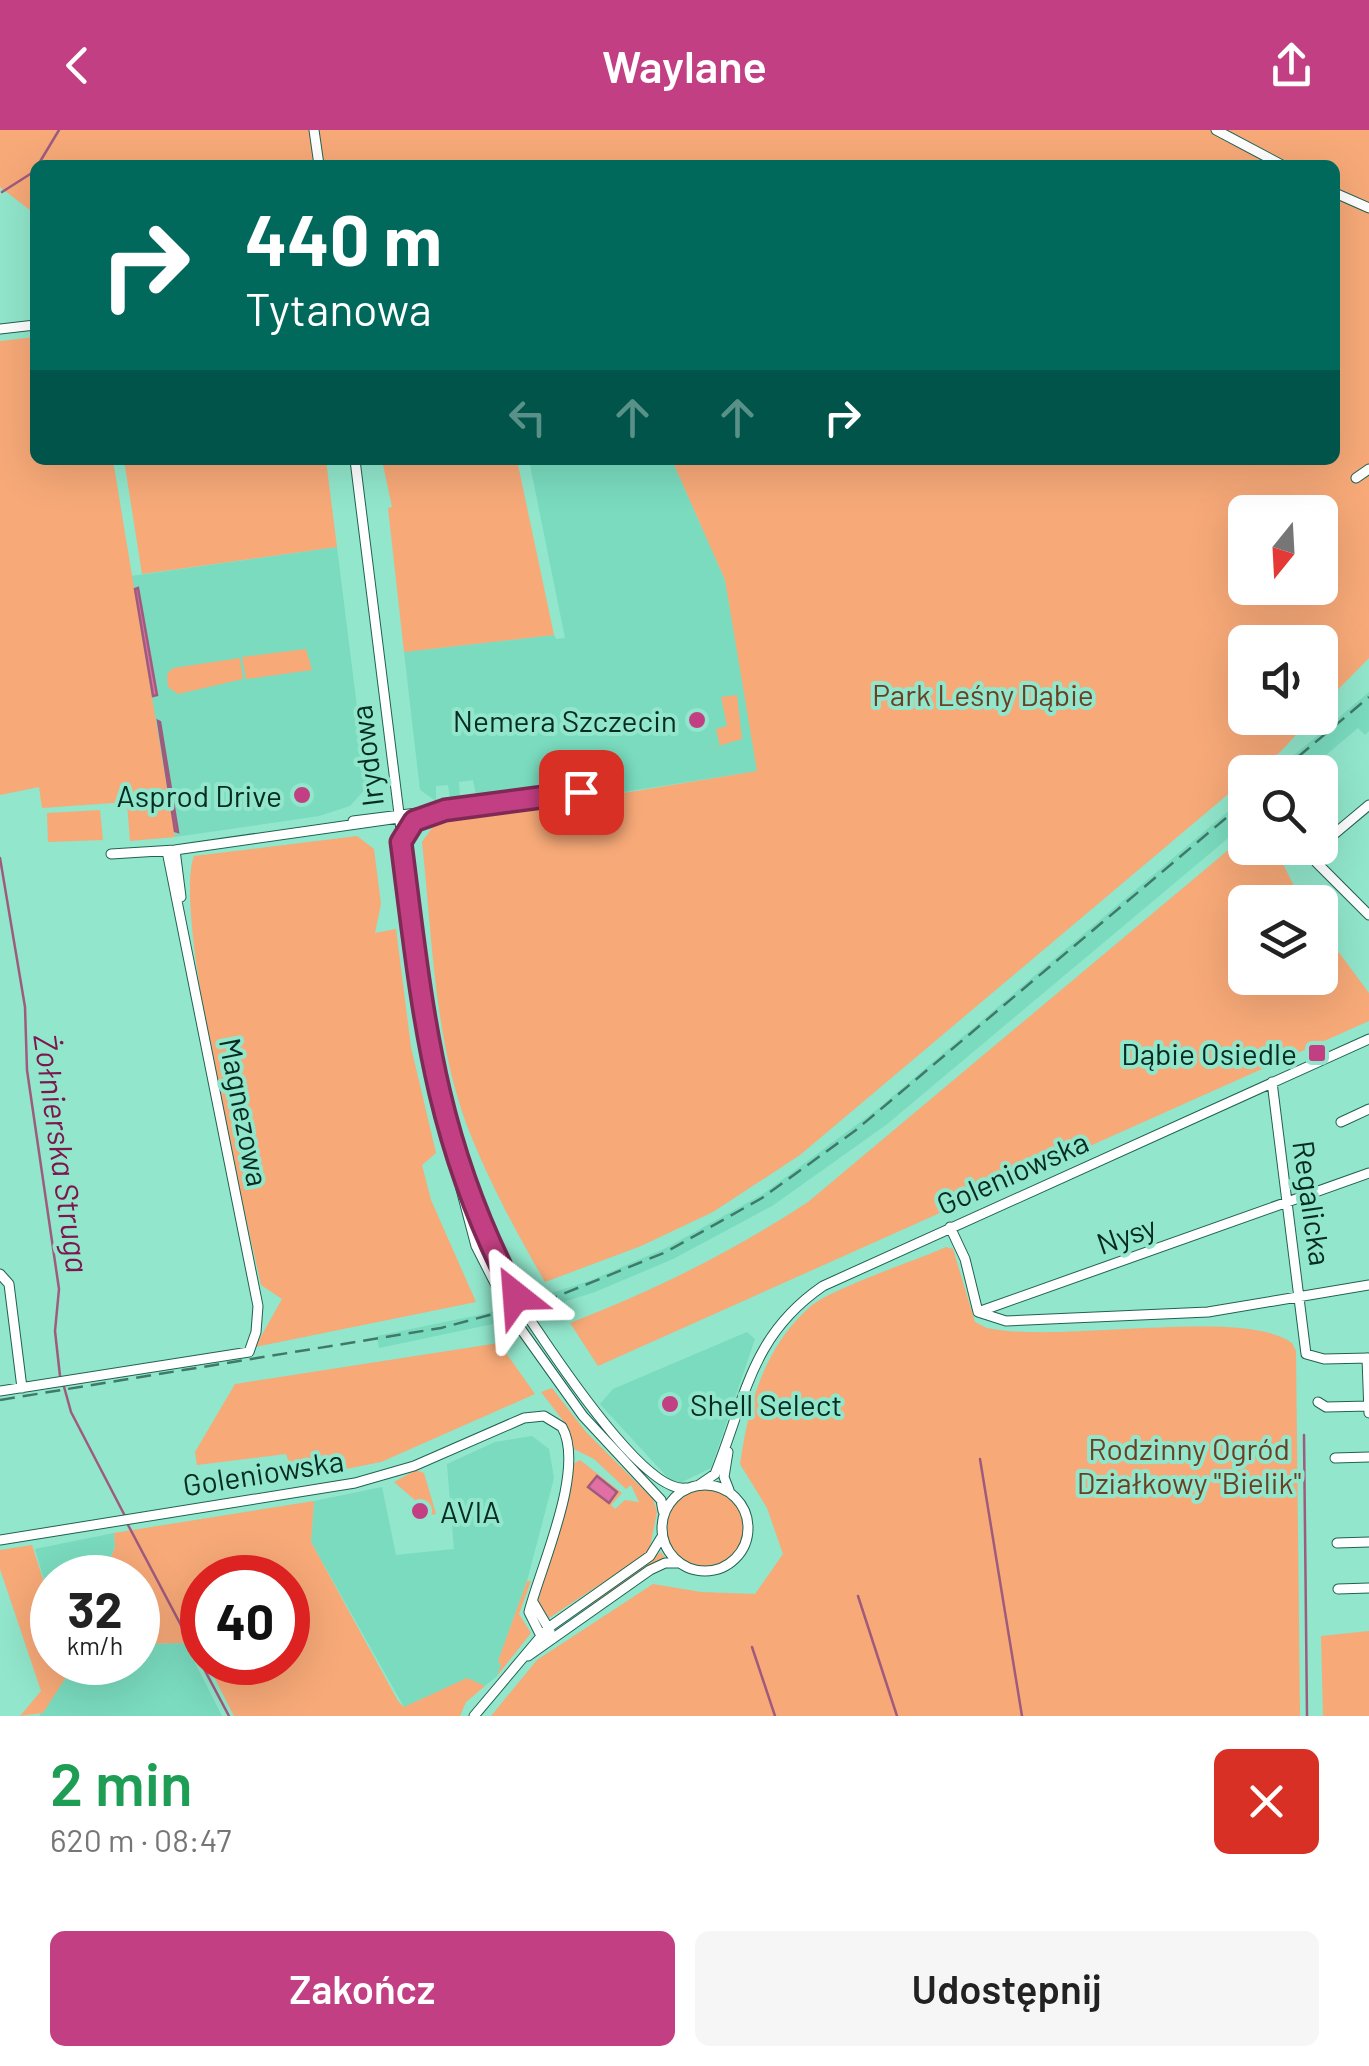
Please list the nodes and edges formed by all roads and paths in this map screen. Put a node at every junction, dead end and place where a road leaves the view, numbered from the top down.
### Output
1 (314, 130) edge
2 (1216, 130) edge
3 (318, 160) edge
4 (1273, 160) edge
5 (1340, 195) edge
6 (1369, 208) edge
7 (30, 326) edge
8 (0, 329) edge
9 (356, 465) edge
10 (1369, 469) edge
11 (1356, 478) dead end
12 (581, 792) dead end
13 (1369, 805) edge
14 (445, 810) junction
15 (398, 816) junction
16 (423, 816) junction
17 (1338, 829) edge
18 (401, 842) junction
19 (171, 850) junction
20 (111, 854) dead end
21 (1330, 865) edge
22 (1369, 915) edge
23 (1369, 1039) edge
24 (1272, 1082) junction
25 (1369, 1109) edge
26 (1341, 1122) dead end
27 (456, 1162) junction
28 (1369, 1174) edge
29 (1289, 1203) junction
30 (950, 1227) junction
31 (0, 1274) edge
32 (1369, 1285) edge
33 (1299, 1296) junction
34 (978, 1312) junction
35 (1368, 1358) edge
36 (22, 1388) junction
37 (0, 1391) edge
38 (1318, 1402) dead end
39 (1369, 1408) edge
40 (736, 1416) junction
41 (1369, 1456) edge
42 (1335, 1458) dead end
43 (694, 1486) junction
44 (731, 1492) junction
45 (662, 1519) junction
46 (662, 1532) junction
47 (0, 1540) edge
48 (1369, 1542) edge
49 (1337, 1543) dead end
50 (684, 1566) junction
51 (1369, 1588) edge
52 (1338, 1589) dead end
53 (547, 1634) junction
54 (474, 1716) edge

1 - 3 street
2 - 4 street
5 - 6 street
7 - 8 street
9 - 15 street, Irydowa
10 - 11 street
12 - 14 street
13 - 17 street
14 - 15 street
14 - 16 street
15 - 16 street
15 - 18 street, Irydowa
15 - 19 street
16 - 18 street
18 - 27 street, Irydowa
19 - 20 street
19 - 36 street, Magnezowa
21 - 22 street
23 - 24 street, Goleniowska
24 - 29 street, Regalicka
24 - 30 street, Goleniowska
25 - 26 street
27 - 43 street, Irydowa, bridge
27 - 45 street, Irydowa, bridge
28 - 29 street, Nysy
29 - 33 street, Regalicka
29 - 34 street, Nysy
30 - 34 street
30 - 40 street, Goleniowska
31 - 36 street
32 - 33 street
33 - 34 street, Regalicka
33 - 35 street
35 - 39 street
36 - 37 street
38 - 39 street
40 - 43 street, Goleniowska
40 - 44 street, Goleniowska
41 - 42 street
43 - 44 street
43 - 45 street
44 - 50 street
45 - 46 street
46 - 50 street
46 - 53 street
47 - 53 street, Goleniowska
48 - 49 street
50 - 53 street
51 - 52 street
53 - 54 street

